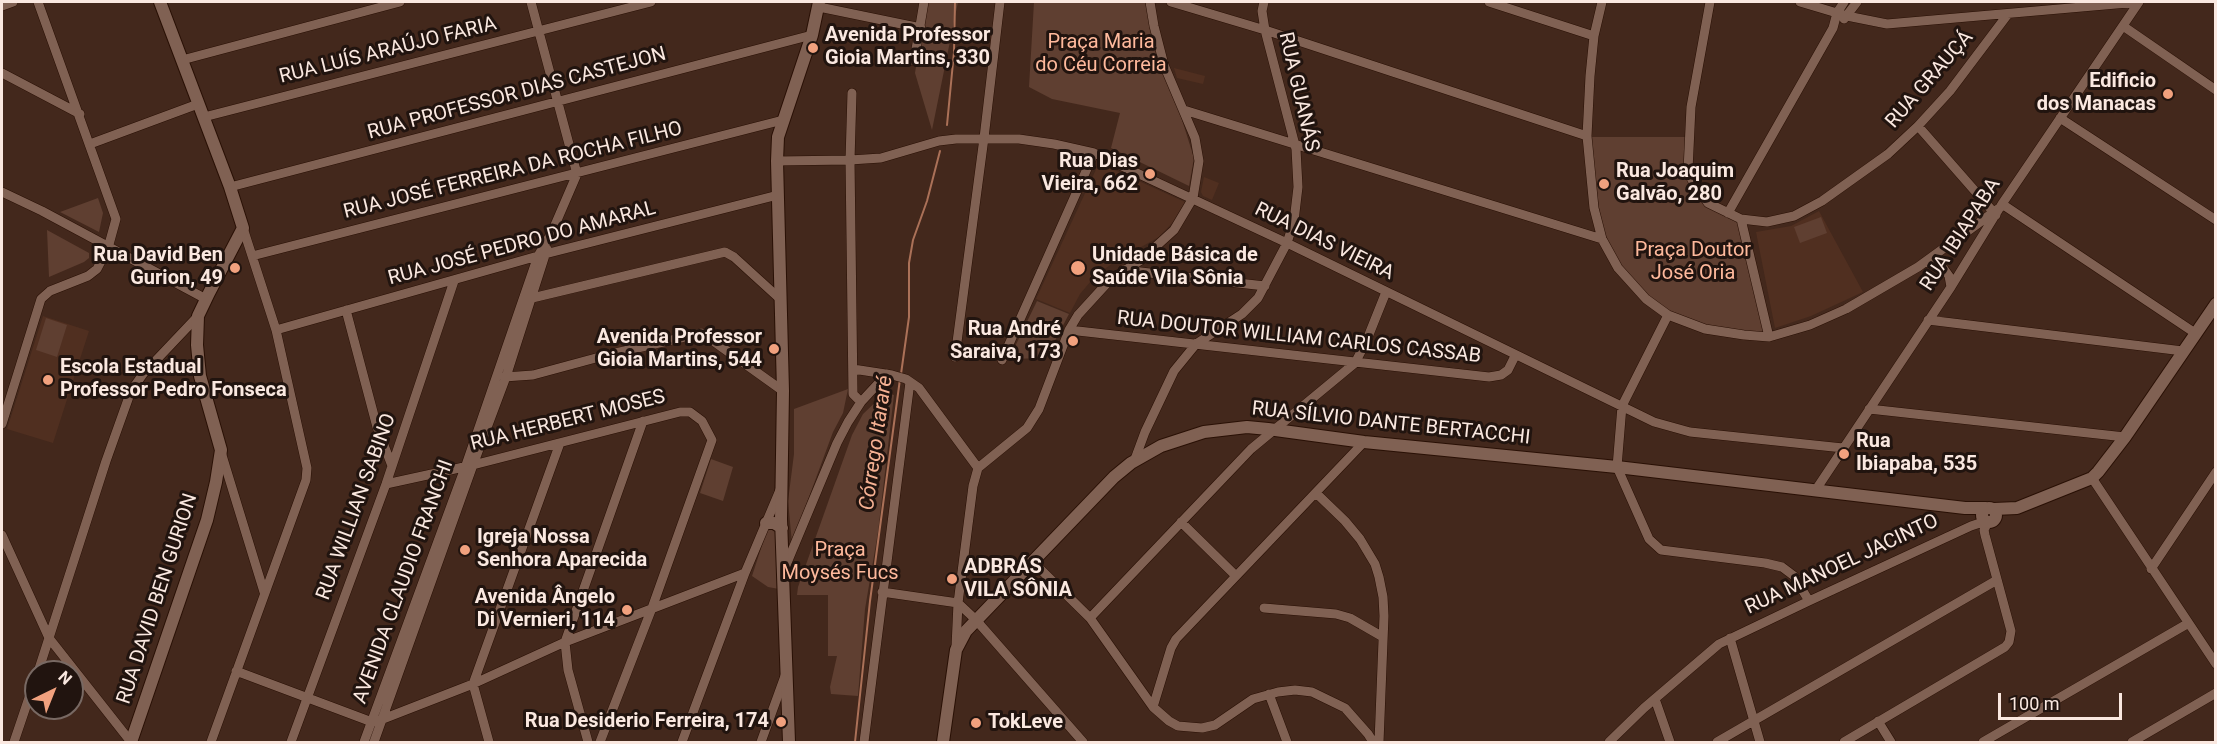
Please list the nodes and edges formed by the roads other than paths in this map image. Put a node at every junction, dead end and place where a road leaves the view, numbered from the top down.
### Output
1 (13, 2) edge
2 (38, 2) edge
3 (160, 2) edge
4 (400, 2) edge
5 (531, 2) edge
6 (651, 2) edge
7 (924, 2) edge
8 (1000, 2) edge
9 (1150, 2) edge
10 (1171, 2) edge
11 (1264, 2) edge
12 (1489, 2) edge
13 (1602, 2) edge
14 (1710, 2) edge
15 (1800, 2) edge
16 (1844, 2) edge
17 (1857, 2) edge
18 (2139, 2) edge
19 (819, 4) edge
20 (2, 6) edge
21 (2008, 14) junction
22 (1842, 15) junction
23 (2123, 27) junction
24 (921, 28) junction
25 (1264, 30) junction
26 (539, 32) junction
27 (812, 35) junction
28 (1594, 36) junction
29 (182, 60) junction
30 (914, 61) dead end
31 (2, 73) edge
32 (2216, 90) edge
33 (852, 93) dead end
34 (556, 101) junction
35 (198, 104) junction
36 (1184, 110) junction
37 (80, 114) junction
38 (204, 117) junction
39 (2060, 118) junction
40 (783, 120) junction
41 (1918, 126) junction
42 (1587, 136) junction
43 (984, 138) junction
44 (90, 144) junction
45 (1295, 144) junction
46 (1094, 153) junction
47 (850, 160) junction
48 (777, 161) junction
49 (577, 174) junction
50 (230, 187) junction
51 (2, 192) edge
52 (778, 195) junction
53 (1193, 198) junction
54 (1997, 210) junction
55 (1728, 213) junction
56 (1741, 219) junction
57 (2216, 220) edge
58 (243, 228) junction
59 (1602, 239) junction
60 (1287, 243) junction
61 (108, 248) junction
62 (542, 255) junction
63 (252, 256) junction
64 (1925, 262) junction
65 (1123, 270) junction
66 (454, 281) junction
67 (1265, 286) junction
68 (1951, 287) junction
69 (1386, 292) junction
70 (779, 298) junction
71 (206, 299) junction
72 (528, 299) junction
73 (2216, 304) edge
74 (346, 310) junction
75 (1668, 315) junction
76 (198, 316) junction
77 (1928, 320) junction
78 (276, 330) junction
79 (1069, 330) junction
80 (2195, 333) junction
81 (1769, 337) junction
82 (1196, 344) junction
83 (2183, 351) junction
84 (1515, 356) junction
85 (955, 357) dead end
86 (1002, 360) dead end
87 (1355, 363) junction
88 (853, 369) junction
89 (877, 372) junction
90 (890, 375) junction
91 (495, 377) junction
92 (506, 377) junction
93 (908, 381) junction
94 (876, 386) junction
95 (783, 391) junction
96 (861, 402) junction
97 (1622, 406) junction
98 (1869, 409) junction
99 (643, 421) junction
100 (2, 424) edge
101 (1274, 430) junction
102 (2125, 437) junction
103 (1364, 442) junction
104 (560, 443) junction
105 (1843, 448) junction
106 (221, 450) junction
107 (1135, 459) junction
108 (469, 465) junction
109 (392, 466) junction
110 (1617, 467) junction
111 (978, 468) junction
112 (2216, 472) edge
113 (2092, 478) junction
114 (386, 484) junction
115 (781, 488) junction
116 (1815, 491) junction
117 (1316, 493) junction
118 (1987, 516) junction
119 (1180, 522) junction
120 (766, 524) junction
121 (782, 534) junction
122 (2, 536) edge
123 (794, 547) junction
124 (1032, 561) junction
125 (2151, 569) junction
126 (784, 570) junction
127 (745, 573) junction
128 (1236, 576) junction
129 (1997, 580) junction
130 (264, 592) junction
131 (882, 592) junction
132 (1809, 601) junction
133 (958, 603) junction
134 (652, 608) junction
135 (1264, 608) dead end
136 (1090, 618) junction
137 (976, 620) junction
138 (2187, 624) junction
139 (49, 638) junction
140 (1383, 638) junction
141 (1730, 638) junction
142 (565, 642) junction
143 (956, 650) junction
144 (2214, 656) edge
145 (42, 660) edge
146 (236, 671) junction
147 (786, 674) junction
148 (473, 684) junction
149 (2216, 693) edge
150 (1269, 694) junction
151 (306, 698) junction
152 (1655, 699) junction
153 (1153, 707) junction
154 (24, 712) edge
155 (383, 719) junction
156 (1754, 720) junction
157 (1878, 721) junction
158 (374, 734) edge
159 (14, 742) edge
160 (131, 742) edge
161 (211, 742) edge
162 (291, 742) edge
163 (364, 742) edge
164 (489, 742) edge
165 (588, 742) edge
166 (600, 742) edge
167 (682, 742) edge
168 (761, 742) edge
169 (789, 742) edge
170 (864, 742) edge
171 (943, 742) edge
172 (1083, 742) edge
173 (1287, 742) edge
174 (1373, 742) edge
175 (1379, 742) edge
176 (1609, 742) edge
177 (1670, 742) edge
178 (1717, 742) edge
179 (1760, 742) edge
180 (1844, 742) edge
181 (1891, 742) edge
182 (1983, 742) edge
183 (2132, 742) edge

1 - 20 street
2 - 37 street
3 - 29 street
4 - 29 street
5 - 26 street
6 - 26 street, RUA LUÍS ARAÚJO FARIA
7 - 24 street
8 - 43 street
9 - 36 street
10 - 25 street
11 - 25 street, RUA GUANÁS
12 - 28 street
13 - 28 street
14 - 55 street, RUA GRAUÇÁ
15 - 22 street
16 - 22 street
17 - 22 street
18 - 21 street
18 - 23 street, RUA IBIAPABA
19 - 24 street
19 - 27 street
21 - 22 street
21 - 41 street, RUA GRAUÇÁ
22 - 55 street
23 - 32 street
23 - 39 street, RUA IBIAPABA
24 - 30 street
25 - 42 street
25 - 45 street, RUA GUANÁS
26 - 34 street
26 - 38 street, RUA LUÍS ARAÚJO FARIA
27 - 34 street, RUA PROFESSOR DIAS CASTEJON
27 - 40 street
28 - 42 street
29 - 35 street
31 - 37 street
33 - 47 street
34 - 49 street
34 - 50 street, RUA PROFESSOR DIAS CASTEJON
35 - 38 street
35 - 44 street
36 - 45 street
36 - 53 street
37 - 44 street
38 - 50 street
39 - 54 street, RUA IBIAPABA
39 - 57 street
40 - 48 street
40 - 49 street, RUA JOSÉ FERREIRA DA ROCHA FILHO
41 - 54 street
41 - 56 street, RUA GRAUÇÁ
42 - 59 street
43 - 46 street, RUA DIAS VIEIRA
43 - 47 street, RUA DIAS VIEIRA
43 - 85 street
44 - 61 street
45 - 59 street
45 - 60 street, RUA GUANÁS
46 - 53 street, RUA DIAS VIEIRA
46 - 86 street
47 - 48 street, RUA DIAS VIEIRA
47 - 88 street
48 - 52 street
49 - 62 street, AVENIDA CLAUDIO FRANCHI
49 - 63 street, RUA JOSÉ FERREIRA DA ROCHA FILHO
50 - 58 street
51 - 61 street
52 - 62 street, RUA JOSÉ PEDRO DO AMARAL
52 - 70 street
53 - 60 street, RUA DIAS VIEIRA
53 - 65 street
54 - 64 street
54 - 68 street, RUA IBIAPABA
54 - 80 street
55 - 56 street, RUA GRAUÇÁ
56 - 81 street
58 - 63 street
58 - 71 street, RUA DAVID BEN GURION
59 - 75 street
60 - 67 street, RUA GUANÁS
60 - 69 street, RUA DIAS VIEIRA
61 - 71 street
61 - 100 street
62 - 66 street, RUA JOSÉ PEDRO DO AMARAL
62 - 72 street, AVENIDA CLAUDIO FRANCHI
63 - 78 street
64 - 68 street
64 - 81 street
65 - 67 street
65 - 79 street
66 - 74 street, RUA JOSÉ PEDRO DO AMARAL
66 - 109 street, RUA WILLIAN SABINO
67 - 82 street, RUA GUANÁS
68 - 77 street, RUA IBIAPABA
69 - 84 street, RUA DIAS VIEIRA
69 - 87 street
70 - 72 street
70 - 95 street
71 - 76 street, RUA DAVID BEN GURION
72 - 91 street, AVENIDA CLAUDIO FRANCHI
72 - 92 street, AVENIDA CLAUDIO FRANCHI
73 - 80 street, RUA MANOEL JACINTO
74 - 78 street, RUA JOSÉ PEDRO DO AMARAL
74 - 109 street
75 - 81 street
75 - 97 street
76 - 106 street, RUA DAVID BEN GURION
76 - 139 street
77 - 83 street
77 - 98 street, RUA IBIAPABA
78 - 130 street
79 - 82 street, RUA DOUTOR WILLIAM CARLOS CASSAB
79 - 111 street
80 - 83 street, RUA MANOEL JACINTO
82 - 87 street, RUA DOUTOR WILLIAM CARLOS CASSAB
82 - 107 street, RUA GUANÁS
83 - 102 street, RUA MANOEL JACINTO
84 - 87 street, RUA DOUTOR WILLIAM CARLOS CASSAB
84 - 97 street, RUA DIAS VIEIRA
87 - 101 street
88 - 89 street
88 - 96 street
89 - 90 street
89 - 94 street
90 - 93 street
90 - 94 street
91 - 92 street
91 - 108 street, AVENIDA CLAUDIO FRANCHI
92 - 95 street
92 - 108 street, AVENIDA CLAUDIO FRANCHI
93 - 111 street
93 - 131 street
94 - 96 street
95 - 115 street
96 - 123 street
97 - 105 street, RUA DIAS VIEIRA
97 - 110 street
98 - 102 street
98 - 105 street, RUA IBIAPABA
99 - 104 street, RUA HERBERT MOSES
99 - 134 street, RUA HERBERT MOSES
99 - 142 street
101 - 103 street, RUA SÍLVIO DANTE BERTACCHI
101 - 107 street, RUA SÍLVIO DANTE BERTACCHI
101 - 119 street
102 - 113 street, RUA MANOEL JACINTO
103 - 110 street, RUA SÍLVIO DANTE BERTACCHI
103 - 117 street
104 - 108 street, RUA HERBERT MOSES
104 - 148 street
105 - 116 street, RUA IBIAPABA
106 - 130 street
106 - 160 street, RUA DAVID BEN GURION
107 - 124 street, RUA SÍLVIO DANTE BERTACCHI
108 - 114 street, RUA HERBERT MOSES
108 - 155 street, AVENIDA CLAUDIO FRANCHI
108 - 158 street, AVENIDA CLAUDIO FRANCHI
109 - 114 street, RUA WILLIAN SABINO
110 - 116 street, RUA SÍLVIO DANTE BERTACCHI
110 - 132 street
111 - 133 street
112 - 125 street
113 - 118 street, RUA MANOEL JACINTO
113 - 125 street
114 - 151 street, RUA WILLIAN SABINO
115 - 120 street
115 - 121 street
116 - 118 street, RUA SÍLVIO DANTE BERTACCHI
117 - 128 street
117 - 140 street
118 - 129 street
118 - 132 street, RUA MANOEL JACINTO
119 - 128 street
119 - 136 street
120 - 121 street
120 - 127 street
121 - 123 street
121 - 126 street
122 - 139 street
123 - 126 street
124 - 136 street
124 - 137 street, RUA SÍLVIO DANTE BERTACCHI
125 - 138 street
126 - 147 street
127 - 134 street
127 - 167 street
128 - 153 street
129 - 156 street
129 - 157 street
130 - 146 street
131 - 133 street
131 - 170 street
132 - 141 street, RUA MANOEL JACINTO
133 - 137 street
133 - 143 street
134 - 142 street
134 - 166 street, RUA HERBERT MOSES
135 - 140 street
136 - 153 street
137 - 143 street, RUA SÍLVIO DANTE BERTACCHI
137 - 172 street
138 - 144 street
138 - 182 street
139 - 145 street
139 - 160 street
140 - 175 street
141 - 152 street, RUA MANOEL JACINTO
141 - 156 street
142 - 148 street
142 - 165 street
143 - 171 street, RUA SÍLVIO DANTE BERTACCHI
146 - 151 street
146 - 161 street
147 - 168 street
147 - 169 street
148 - 155 street
148 - 164 street
149 - 183 street
150 - 153 street
150 - 173 street
150 - 174 street
151 - 158 street
151 - 162 street, RUA WILLIAN SABINO
152 - 176 street, RUA MANOEL JACINTO
152 - 177 street
154 - 159 street
155 - 158 street
155 - 158 street, AVENIDA CLAUDIO FRANCHI
156 - 178 street
156 - 179 street
157 - 180 street
157 - 181 street
158 - 163 street, AVENIDA CLAUDIO FRANCHI

